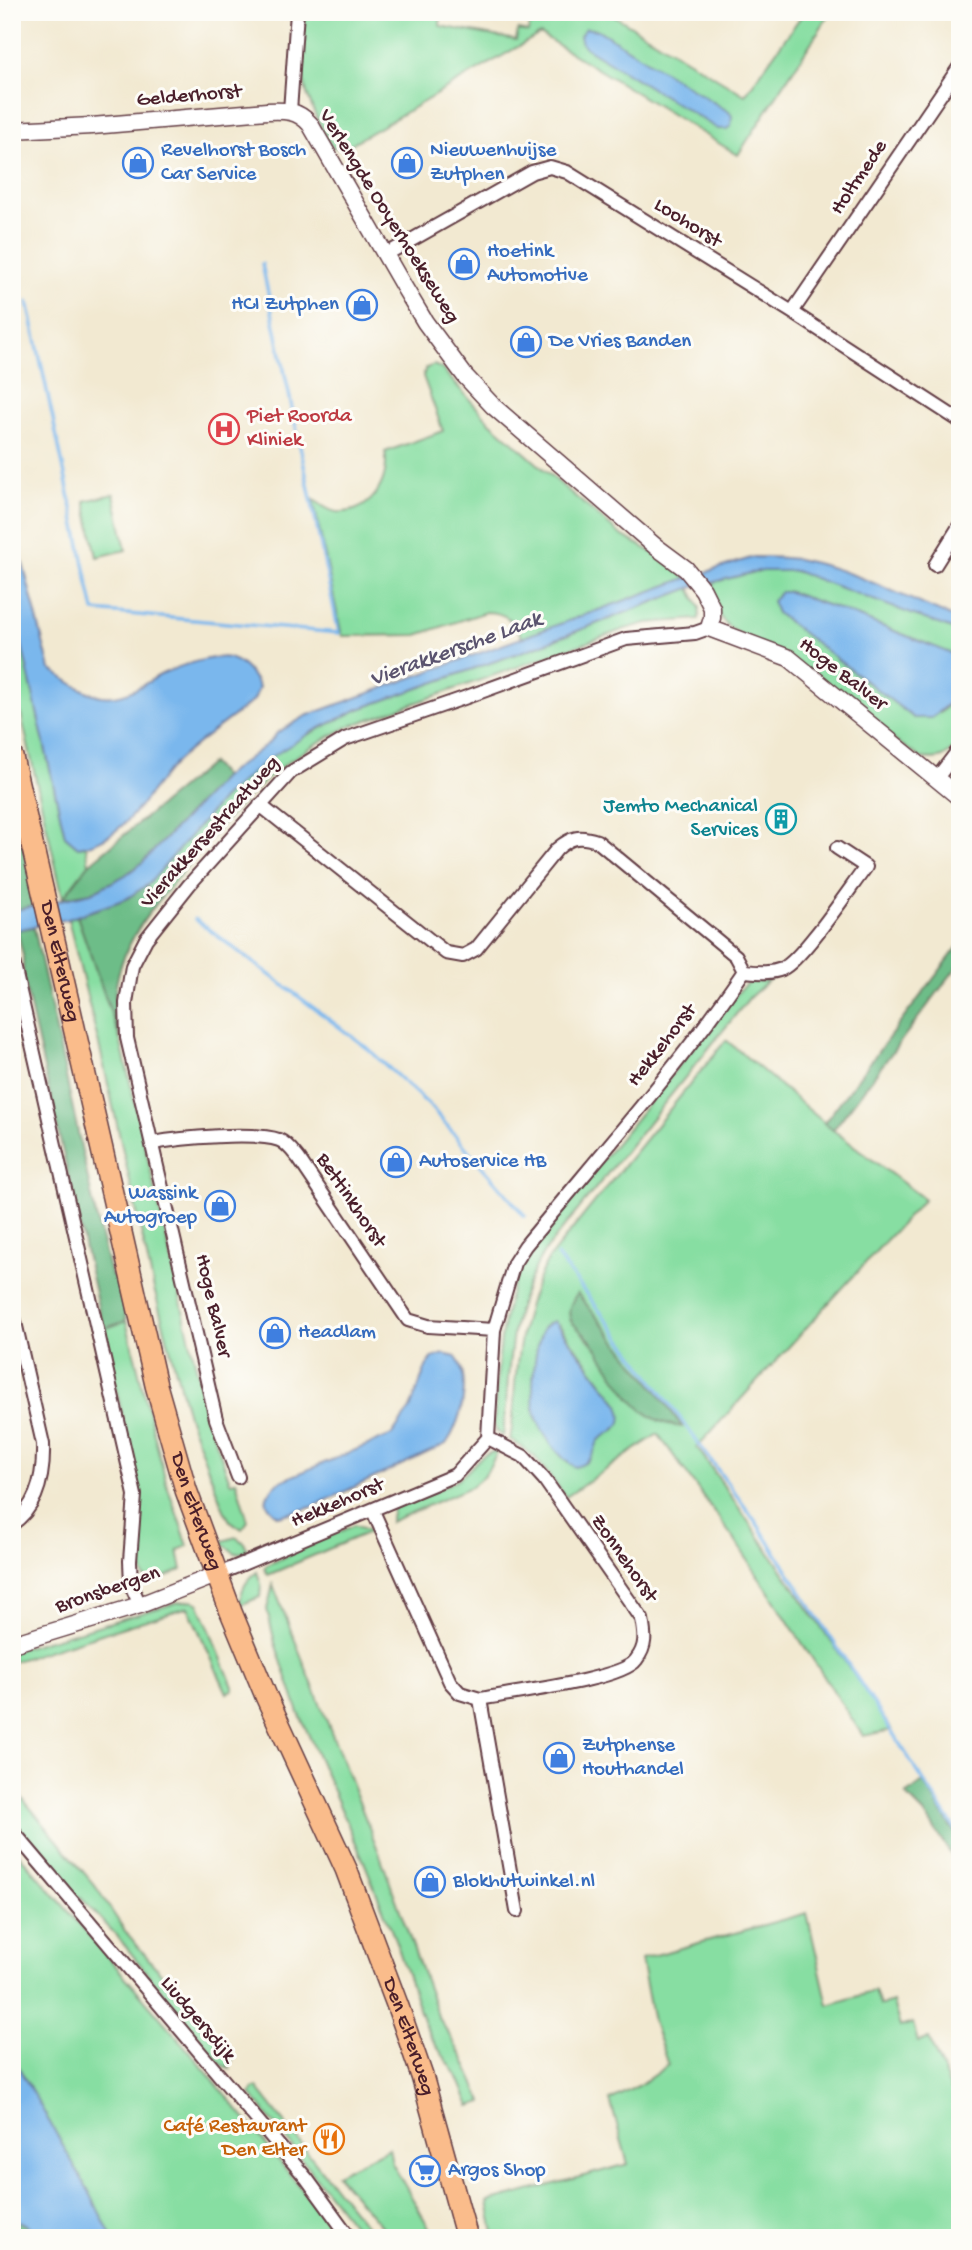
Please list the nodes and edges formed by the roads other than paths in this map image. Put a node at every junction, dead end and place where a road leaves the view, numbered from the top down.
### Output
1 (297, 12) edge
2 (960, 66) edge
3 (290, 111) junction
4 (92, 126) junction
5 (12, 130) edge
6 (12, 139) edge
7 (385, 255) junction
8 (792, 312) junction
9 (960, 421) edge
10 (960, 525) edge
11 (935, 565) dead end
12 (709, 628) junction
13 (960, 748) edge
14 (12, 757) edge
15 (937, 778) junction
16 (960, 798) edge
17 (260, 806) junction
18 (837, 848) dead end
19 (12, 957) edge
20 (744, 971) junction
21 (153, 1143) junction
22 (12, 1309) edge
23 (494, 1330) junction
24 (488, 1438) junction
25 (238, 1477) dead end
26 (373, 1511) junction
27 (12, 1524) edge
28 (216, 1575) junction
29 (140, 1605) junction
30 (12, 1644) edge
31 (480, 1699) junction
32 (12, 1830) edge
33 (517, 1911) dead end
34 (350, 2238) edge
35 (467, 2238) edge

1 - 3 street, Verlengde Ooyerhoekseweg
2 - 8 street, Holtmede
3 - 4 street, Gelderhorst
3 - 7 street, Verlengde Ooyerhoekseweg
4 - 5 street, Gelderhorst
4 - 6 street, Gelderhorst
7 - 8 street, Loohorst
7 - 12 street, Verlengde Ooyerhoekseweg
8 - 9 street, Loohorst
10 - 11 street
12 - 15 street, Hoge Balver
12 - 17 street, Vierakkersestraatweg
13 - 15 street
14 - 28 main road, Den Elterweg
15 - 16 street
17 - 20 street
17 - 21 street, Vierakkersestraatweg
18 - 20 street
19 - 29 street
20 - 23 street, Hekkehorst
21 - 23 street, Bettinkhorst
21 - 25 street, Hoge Balver
22 - 27 street
23 - 24 street, Hekkehorst
24 - 26 street, Hekkehorst
24 - 31 street, Zonnehorst
26 - 28 street, Hekkehorst
26 - 31 street
28 - 29 street, Bronsbergen
28 - 35 main road, Den Elterweg
29 - 30 street, Bronsbergen
31 - 33 street
32 - 34 street, Liudgersdijk

